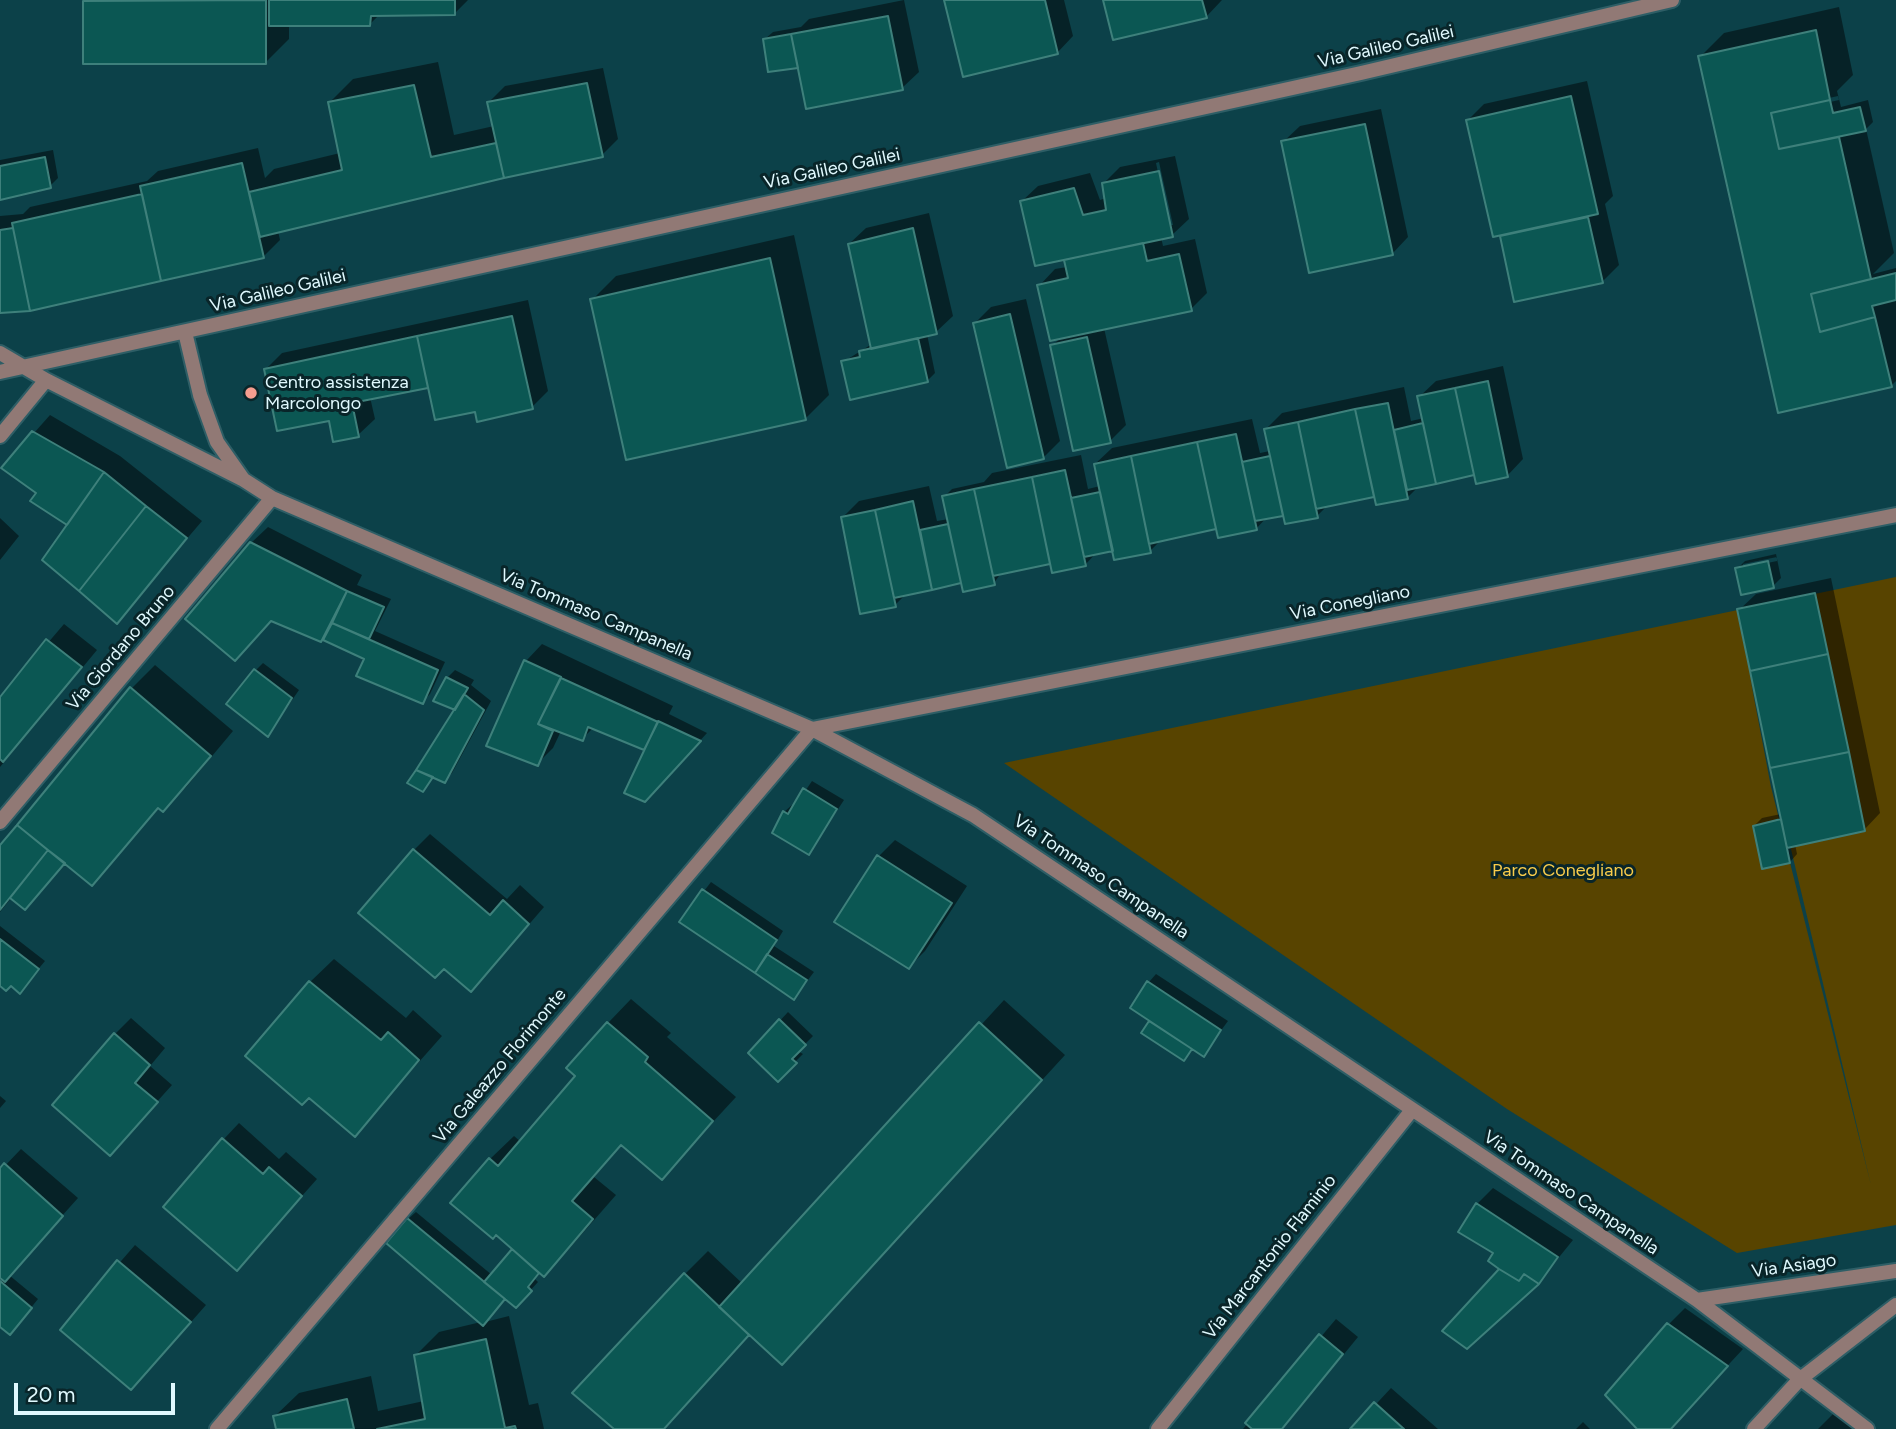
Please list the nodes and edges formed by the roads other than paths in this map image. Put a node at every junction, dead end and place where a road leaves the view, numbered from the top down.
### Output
1 (1672, 0) edge
2 (186, 332) junction
3 (0, 354) edge
4 (22, 368) junction
5 (0, 372) edge
6 (46, 380) junction
7 (0, 436) edge
8 (244, 480) junction
9 (272, 498) junction
10 (1896, 515) edge
11 (812, 729) junction
12 (0, 822) edge
13 (1412, 1110) junction
14 (1896, 1271) edge
15 (1697, 1300) junction
16 (1896, 1305) edge
17 (1799, 1380) junction
18 (217, 1429) edge
19 (1158, 1429) edge
20 (1754, 1429) edge
21 (1867, 1429) edge

1 - 2 street, Via Galileo Galilei
2 - 4 street, Via Galileo Galilei
2 - 8 street, Via Tommaso Campanella
3 - 4 street, Via Tommaso Campanella
4 - 5 street, Via Galileo Galilei
4 - 6 street, Via Tommaso Campanella
6 - 7 street
6 - 8 street, Via Tommaso Campanella
8 - 9 street, Via Tommaso Campanella
9 - 11 street, Via Tommaso Campanella
9 - 12 street, Via Giordano Bruno
10 - 11 street, Via Conegliano
11 - 13 street, Via Tommaso Campanella
11 - 18 street, Via Galeazzo Florimonte
13 - 15 street, Via Tommaso Campanella
13 - 19 street, Via Marcantonio Flaminio
14 - 15 street, Via Asiago
15 - 17 street, Via Tommaso Campanella
16 - 17 street
17 - 20 street
17 - 21 street, Via Tommaso Campanella

